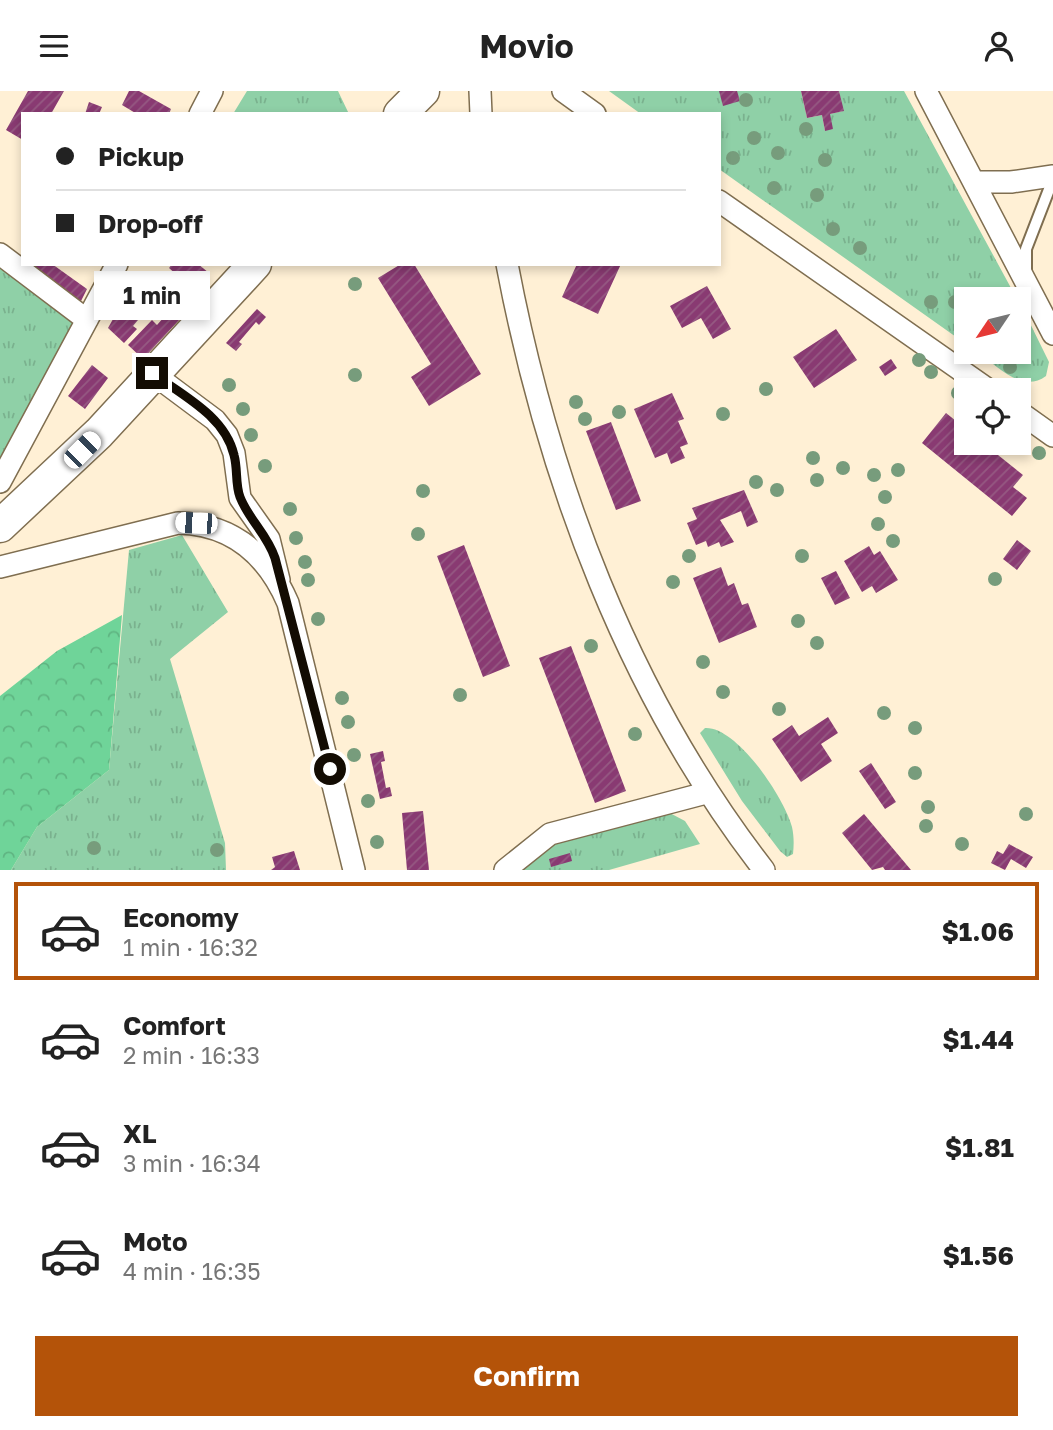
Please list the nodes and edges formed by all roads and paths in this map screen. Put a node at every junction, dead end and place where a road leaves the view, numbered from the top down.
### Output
1 (212, 91) edge
2 (423, 91) edge
3 (480, 91) edge
4 (563, 91) edge
5 (926, 91) edge
6 (201, 112) edge
7 (402, 112) edge
8 (481, 112) edge
9 (592, 112) edge
10 (1053, 178) edge
11 (974, 182) junction
12 (721, 202) edge
13 (0, 254) edge
14 (116, 266) edge
15 (253, 266) edge
16 (507, 266) edge
17 (1026, 277) junction
18 (87, 320) junction
19 (1053, 334) edge
20 (152, 373) junction
21 (972, 378) edge
22 (1031, 420) edge
23 (1053, 436) edge
24 (0, 482) edge
25 (0, 526) edge
26 (0, 567) edge
27 (279, 582) junction
28 (706, 793) junction
29 (354, 870) edge
30 (505, 870) edge
31 (764, 870) edge

1 - 6 street
2 - 7 street
3 - 8 street
4 - 9 street
5 - 11 street
10 - 11 street
10 - 17 lane
11 - 17 street
12 - 21 street
13 - 18 street
14 - 18 street
15 - 20 street
16 - 28 street
17 - 19 street
18 - 24 street
20 - 25 street
20 - 27 street
22 - 23 street
26 - 27 street
27 - 29 street
28 - 30 street
28 - 31 street

